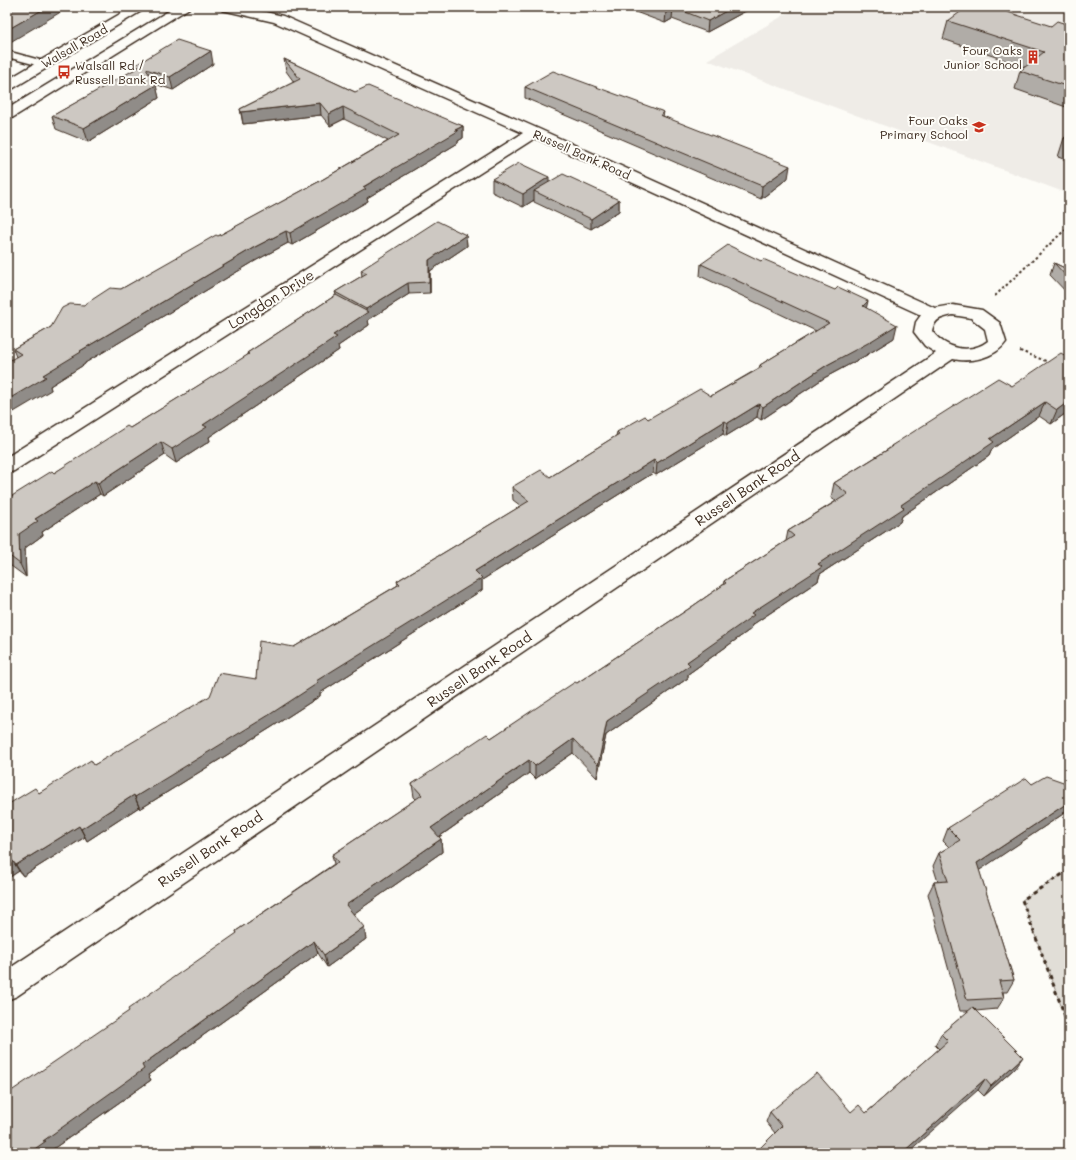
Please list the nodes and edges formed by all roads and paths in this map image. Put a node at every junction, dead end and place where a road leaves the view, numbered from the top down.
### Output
1 (141, 7) edge
2 (184, 7) edge
3 (227, 7) edge
4 (7, 54) edge
5 (44, 64) junction
6 (7, 86) edge
7 (7, 115) edge
8 (534, 132) junction
9 (1069, 226) edge
10 (933, 314) junction
11 (976, 314) junction
12 (997, 342) junction
13 (950, 352) junction
14 (1055, 364) edge
15 (7, 466) edge
16 (1069, 870) edge
17 (7, 986) edge
18 (1069, 1027) edge

1 - 5 street, Walsall Road
2 - 7 street, Walsall Road
3 - 8 street, Russell Bank Road
4 - 5 lane
5 - 6 street, Walsall Road
8 - 10 street, Russell Bank Road
8 - 15 street, Longdon Drive
9 - 11 path
10 - 11 street
10 - 13 street
11 - 12 street
12 - 13 street
12 - 14 path
13 - 17 street, Russell Bank Road
16 - 18 path

